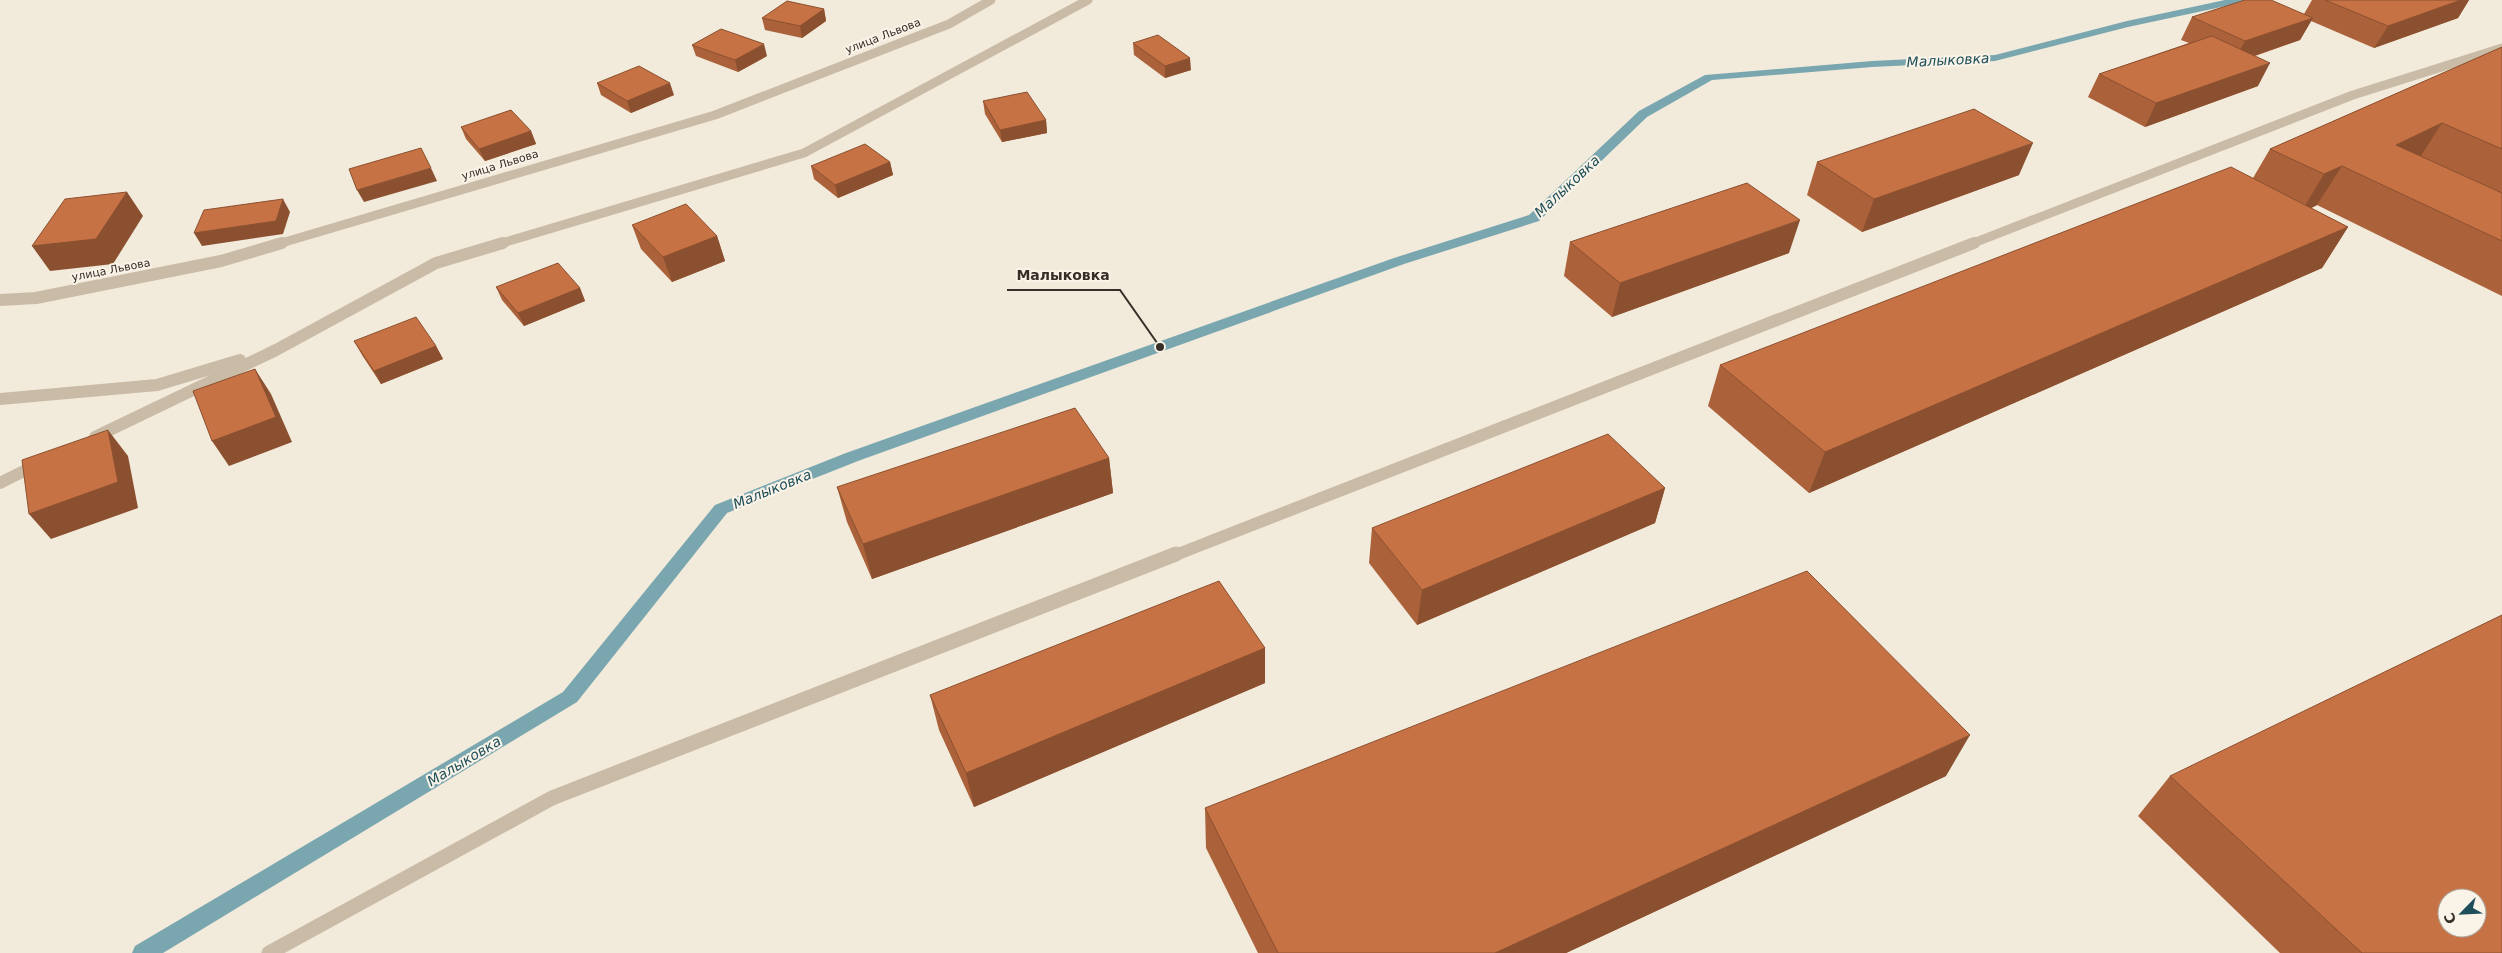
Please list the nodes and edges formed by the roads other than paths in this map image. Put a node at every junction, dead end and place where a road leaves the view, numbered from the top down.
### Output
1 (991, 0) edge
2 (1088, 0) edge
3 (2502, 48) edge
4 (0, 300) edge
5 (276, 350) junction
6 (0, 399) edge
7 (86, 441) edge
8 (52, 458) edge
9 (0, 483) edge
10 (269, 953) edge

1 - 4 street, улица Львова
2 - 5 street
3 - 10 street
5 - 6 street
5 - 7 street
8 - 9 street

